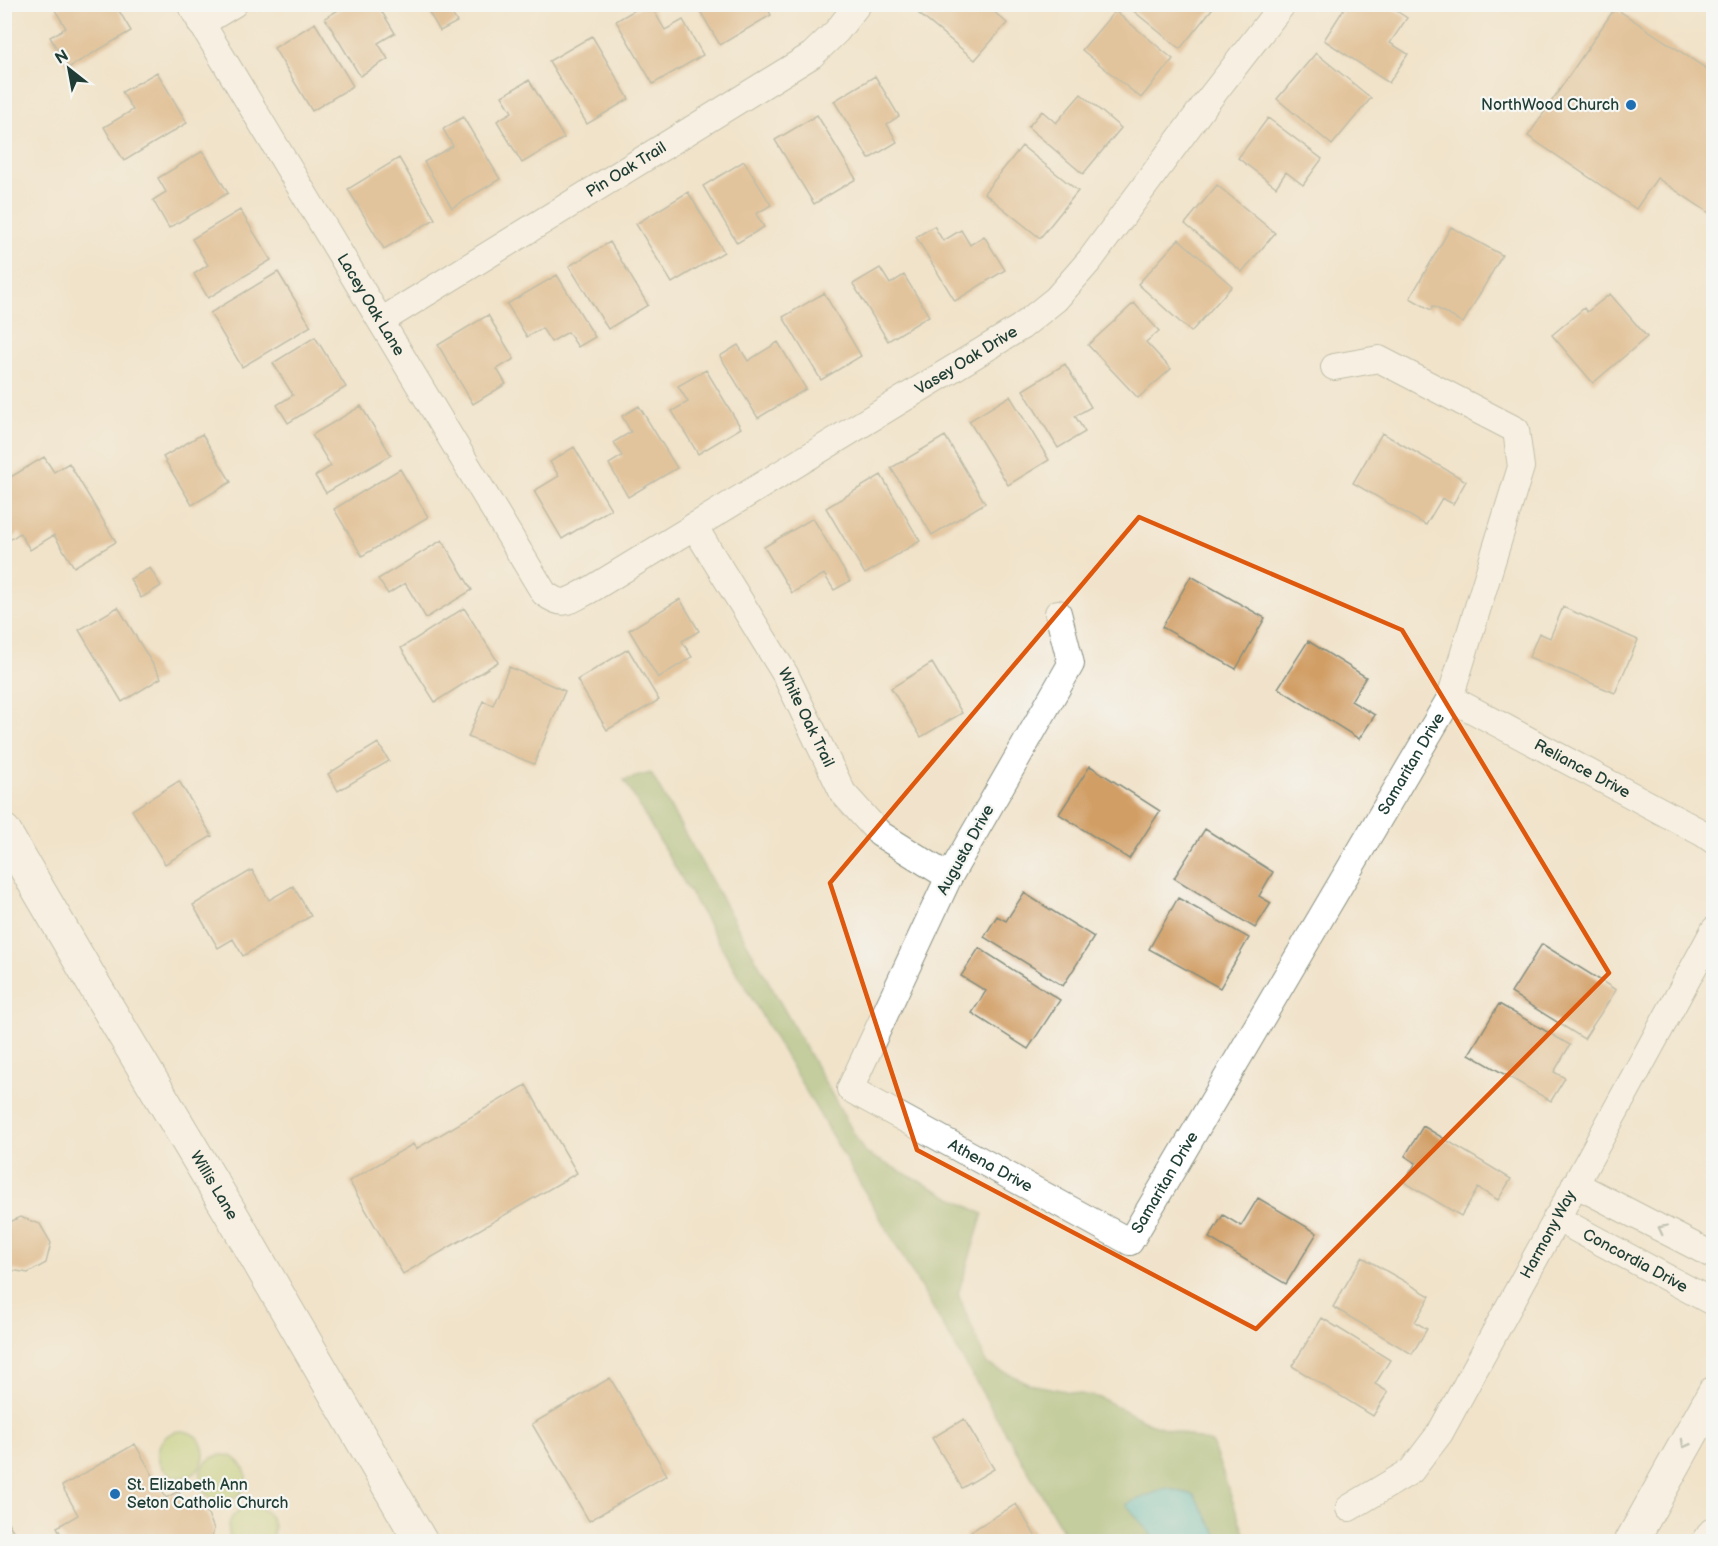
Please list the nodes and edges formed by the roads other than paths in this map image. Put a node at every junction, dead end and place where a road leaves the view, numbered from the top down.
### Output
1 (234, 4) edge
2 (858, 4) edge
3 (1283, 4) edge
4 (195, 14) edge
5 (381, 321) junction
6 (1334, 368) dead end
7 (694, 526) junction
8 (555, 602) joint
9 (1058, 613) dead end
10 (1450, 698) junction
11 (4, 831) edge
12 (1713, 841) edge
13 (949, 878) junction
14 (1713, 930) edge
15 (850, 1089) joint
16 (1575, 1184) junction
17 (1556, 1218) junction
18 (1130, 1242) joint
19 (1713, 1256) edge
20 (1713, 1304) edge
21 (1713, 1393) edge
22 (1349, 1508) dead end
23 (1713, 1534) edge
24 (422, 1542) edge
25 (1631, 1542) edge
26 (1709, 1542) edge

1 - 4 street
2 - 5 street, Pin Oak Trail
3 - 7 street, Vasey Oak Drive
4 - 5 street, Lacey Oak Lane
5 - 8 street, Lacey Oak Lane
6 - 10 street, Samaritan Drive
7 - 8 street, Vasey Oak Drive
7 - 13 street, White Oak Trail
9 - 13 street, Augusta Drive
10 - 12 street, Reliance Drive
10 - 18 street, Samaritan Drive
11 - 24 street, Willis Lane
13 - 15 street, Augusta Drive
14 - 16 street, Harmony Way
15 - 18 street, Athena Drive
16 - 17 street, Harmony Way
19 -> 16 street
17 - 20 street, Concordia Drive
17 - 22 street, Harmony Way
21 -> 25 street
23 - 26 street

